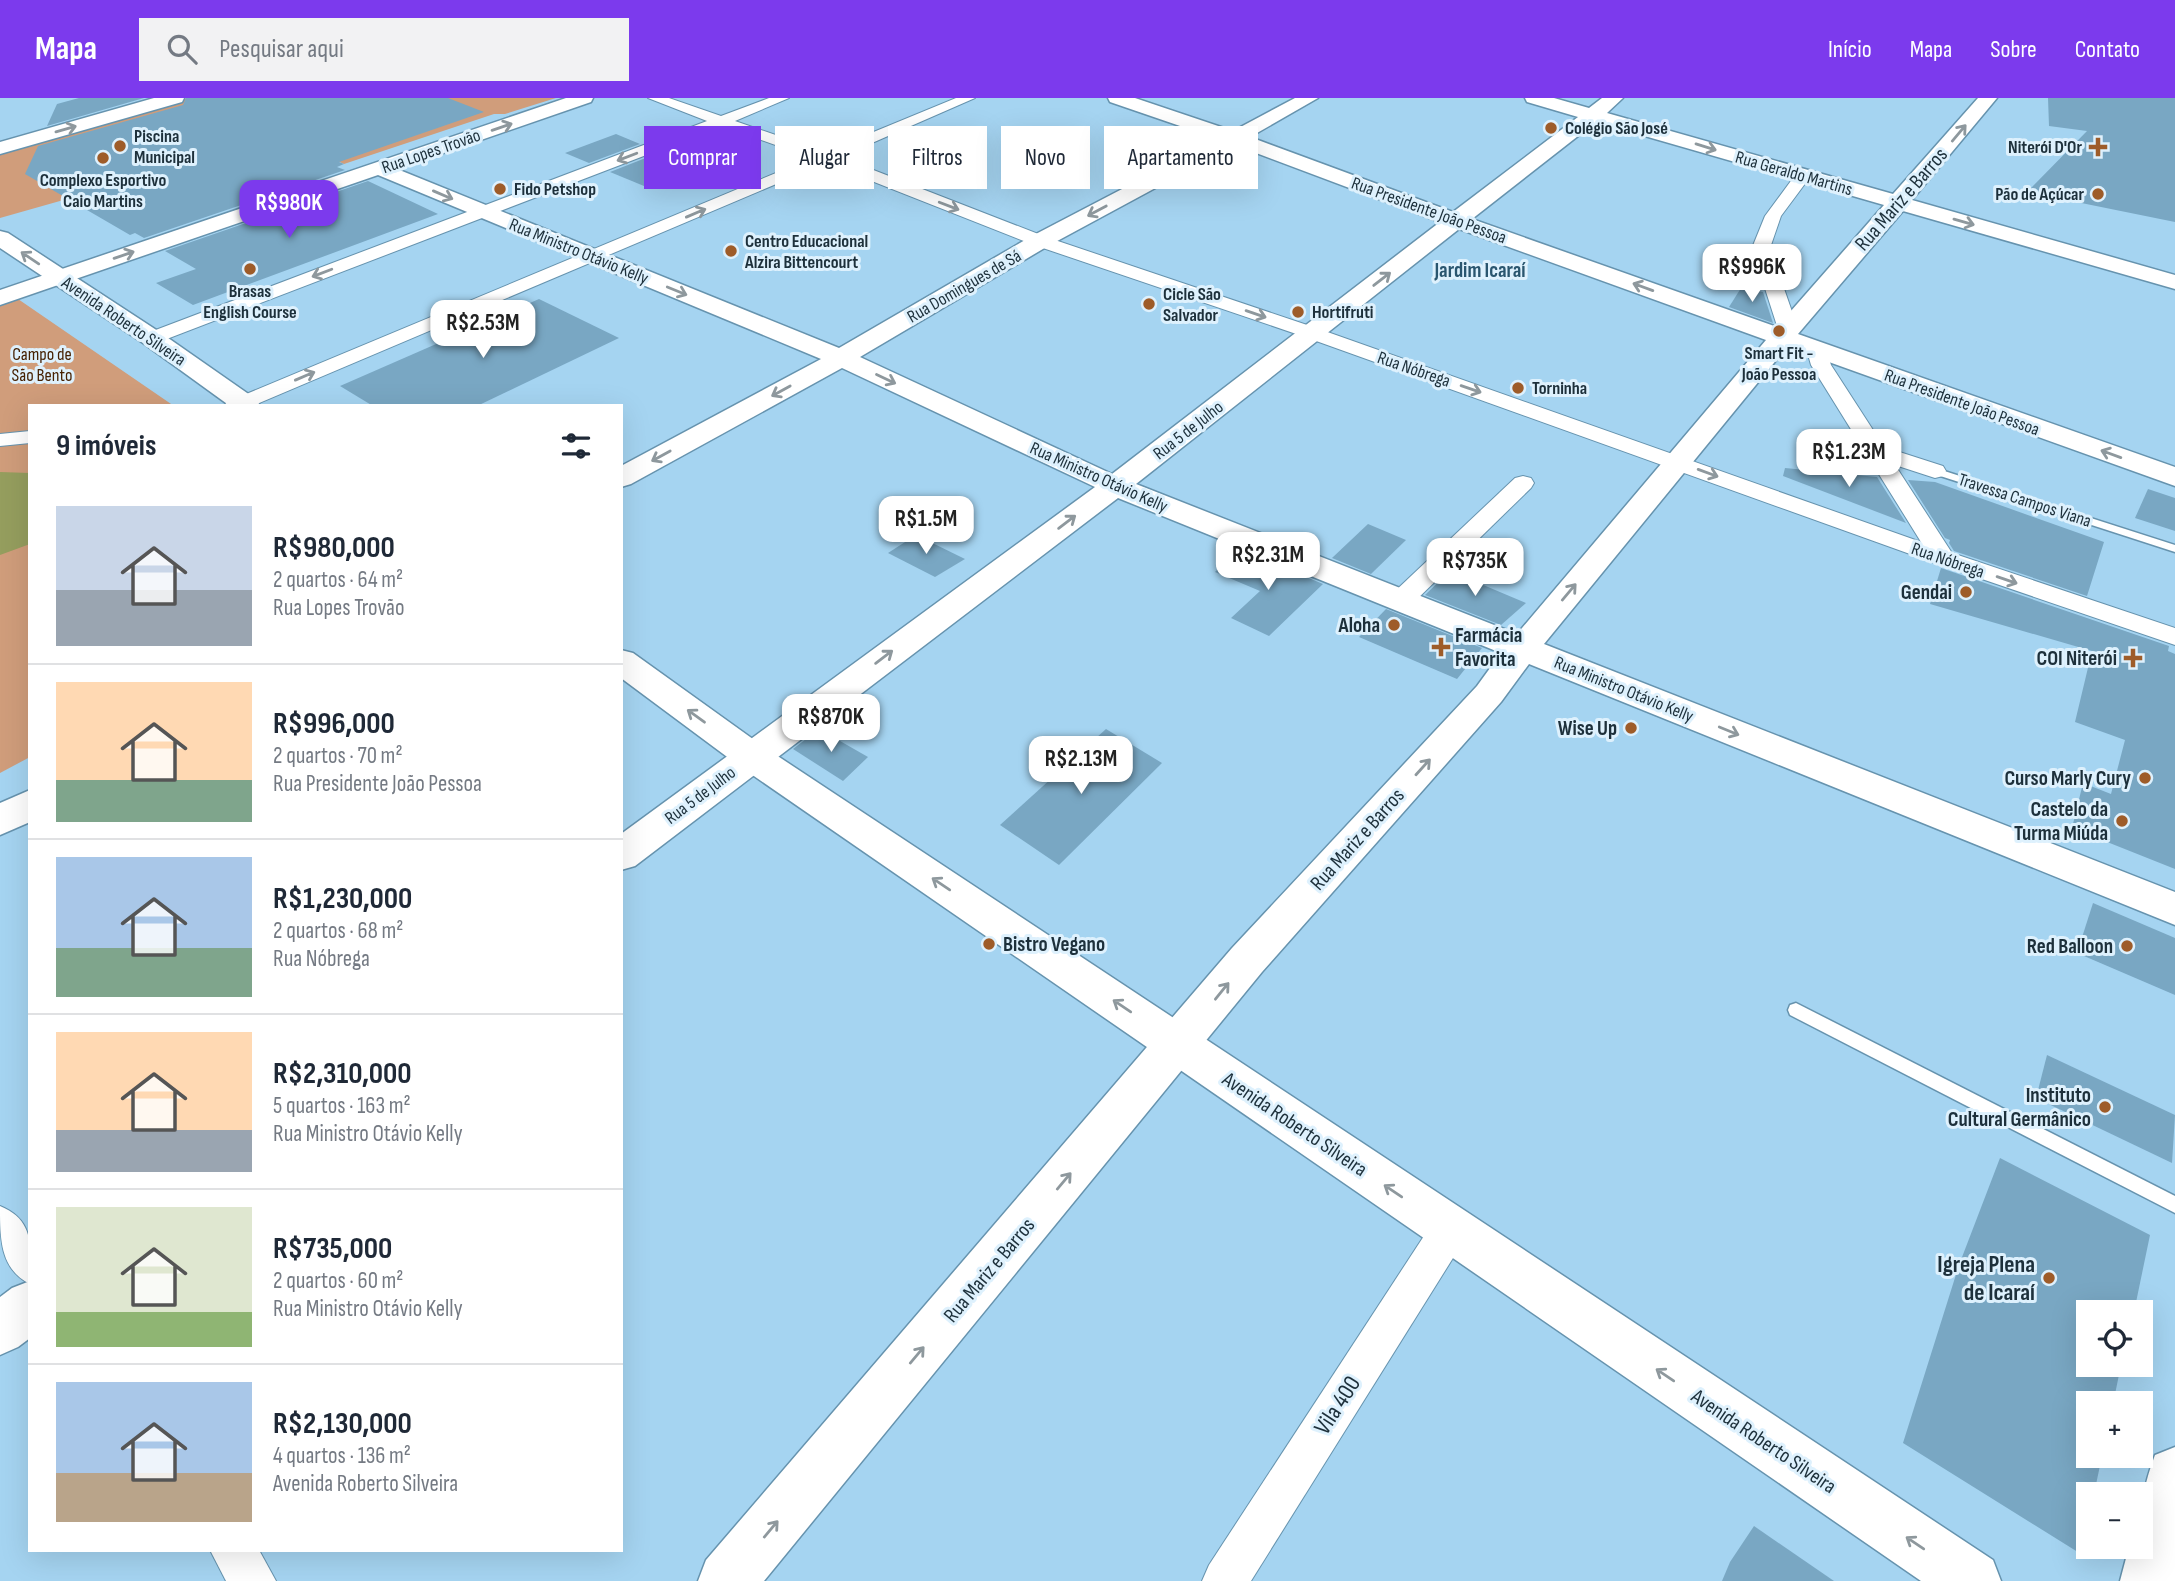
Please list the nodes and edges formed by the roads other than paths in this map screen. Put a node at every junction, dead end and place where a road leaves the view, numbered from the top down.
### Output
1 (175, 98) edge
2 (584, 98) edge
3 (655, 98) edge
4 (782, 98) edge
5 (968, 98) edge
6 (1118, 98) edge
7 (1309, 98) edge
8 (1534, 98) edge
9 (1614, 98) edge
10 (1988, 98) edge
11 (1593, 115) junction
12 (722, 121) junction
13 (1200, 126) edge
14 (1257, 126) edge
15 (874, 138) edge
16 (775, 140) edge
17 (1258, 147) edge
18 (0, 148) edge
19 (380, 169) junction
20 (874, 176) edge
21 (1802, 177) junction
22 (775, 180) edge
23 (1138, 189) edge
24 (1899, 203) junction
25 (482, 212) junction
26 (1457, 221) junction
27 (0, 238) edge
28 (1040, 241) junction
29 (593, 256) junction
30 (59, 277) junction
31 (2175, 282) edge
32 (0, 298) edge
33 (1312, 333) junction
34 (1785, 333) junction
35 (152, 338) junction
36 (1825, 352) junction
37 (841, 358) junction
38 (240, 404) edge
39 (243, 404) edge
40 (28, 437) edge
41 (0, 440) edge
42 (1874, 451) junction
43 (1677, 462) junction
44 (1935, 471) joint
45 (623, 477) edge
46 (2175, 477) edge
47 (1523, 483) dead end
48 (1115, 486) junction
49 (2175, 549) edge
50 (1942, 558) junction
51 (1401, 600) junction
52 (2175, 637) edge
53 (1522, 649) junction
54 (623, 663) edge
55 (751, 756) junction
56 (28, 805) edge
57 (0, 821) edge
58 (623, 853) edge
59 (2175, 909) edge
60 (1796, 1010) dead end
61 (1179, 1044) junction
62 (2175, 1205) edge
63 (0, 1224) edge
64 (1450, 1229) junction
65 (28, 1262) edge
66 (28, 1308) edge
67 (0, 1329) edge
68 (2175, 1475) edge
69 (233, 1552) edge
70 (253, 1581) edge
71 (727, 1581) edge
72 (1224, 1581) edge
73 (1972, 1581) edge
74 (2149, 1581) edge

18 -> 1 street
19 -> 2 street, Rua Lopes Trovão
3 - 12 street, Rua Nóbrega
4 - 12 street
5 - 15 street
6 - 13 street, Rua Presidente João Pessoa
7 - 14 street, Rua Domingues de Sá
8 - 11 street, Rua Geraldo Martins
9 - 11 street, Rua 5 de Julho
24 -> 10 street, Rua Mariz e Barros
11 -> 21 street, Rua Geraldo Martins
11 - 26 street, Rua 5 de Julho
12 - 16 street, Rua Nóbrega
12 -> 25 street
17 - 26 street, Rua Presidente João Pessoa
19 -> 25 street, Rua Ministro Otávio Kelly
30 -> 19 street, Rua Lopes Trovão
20 -> 28 street, Rua Nóbrega
21 - 24 street, Rua Geraldo Martins
21 - 34 street
29 -> 22 street
23 -> 28 street, Rua Domingues de Sá
24 -> 31 street, Rua Geraldo Martins
24 - 34 street, Rua Mariz e Barros
25 - 29 street, Rua Ministro Otávio Kelly
25 -> 35 street
33 -> 26 street, Rua 5 de Julho
34 -> 26 street, Rua Presidente João Pessoa
30 -> 27 street, Avenida Roberto Silveira
28 -> 33 street, Rua Nóbrega
28 - 37 street, Rua Domingues de Sá
29 -> 37 street, Rua Ministro Otávio Kelly
39 -> 29 street
30 - 32 street, Rua Lopes Trovão
30 - 35 street, Avenida Roberto Silveira
33 -> 43 street, Rua Nóbrega
33 - 48 street, Rua 5 de Julho
34 - 36 street, Rua Presidente João Pessoa
34 - 43 street, Rua Mariz e Barros
35 - 38 street, Avenida Roberto Silveira
36 - 42 street
46 -> 36 street, Rua Presidente João Pessoa
37 -> 45 street, Rua Domingues de Sá
37 -> 48 street, Rua Ministro Otávio Kelly
40 - 41 street
42 - 44 street, Travessa Campos Viana
42 - 50 street
43 -> 50 street, Rua Nóbrega
53 -> 43 street, Rua Mariz e Barros
44 - 49 lane, Travessa Campos Viana
47 - 51 street
48 - 51 street, Rua Ministro Otávio Kelly
55 -> 48 street, Rua 5 de Julho
50 -> 52 street, Rua Nóbrega
51 - 53 street, Rua Ministro Otávio Kelly
53 -> 59 street, Rua Ministro Otávio Kelly
61 -> 53 street, Rua Mariz e Barros
55 -> 54 street, Avenida Roberto Silveira
55 - 58 street, Rua 5 de Julho
61 -> 55 street, Avenida Roberto Silveira
56 - 57 street
60 - 62 lane
64 -> 61 street, Avenida Roberto Silveira
71 -> 61 street, Rua Mariz e Barros
63 - 65 street
64 - 72 street, Vila 400
73 -> 64 street, Avenida Roberto Silveira
66 - 67 street
68 - 74 street
69 - 70 street

